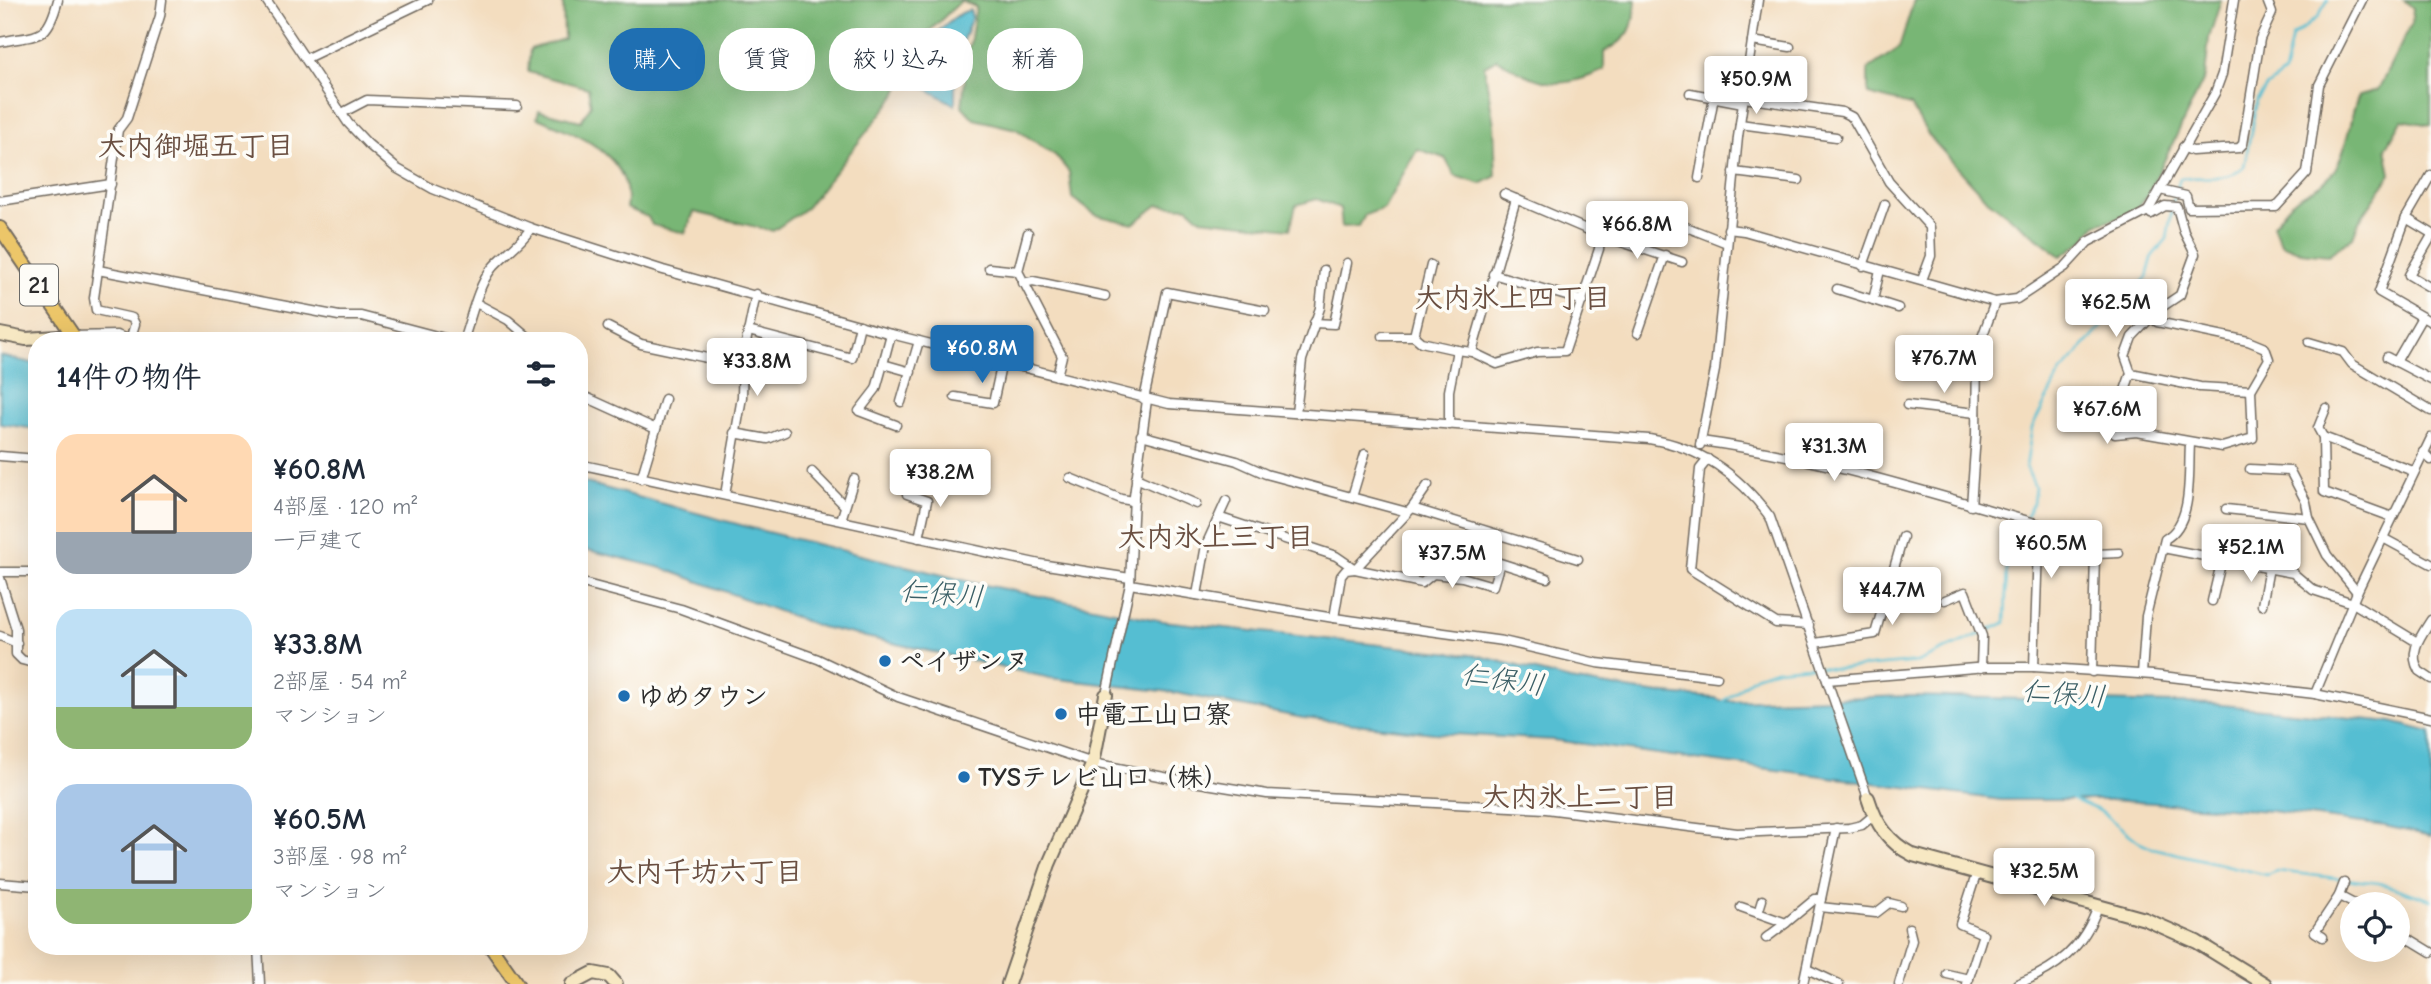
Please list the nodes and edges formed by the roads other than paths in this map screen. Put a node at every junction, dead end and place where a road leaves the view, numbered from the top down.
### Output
1 (58, 0) edge
2 (163, 0) edge
3 (266, 0) edge
4 (428, 0) edge
5 (1758, 0) edge
6 (2234, 0) edge
7 (2267, 0) edge
8 (2361, 1) edge
9 (1752, 41) junction
10 (0, 42) edge
11 (1790, 47) dead end
12 (307, 58) junction
13 (1690, 93) dead end
14 (1714, 97) junction
15 (1743, 100) junction
16 (517, 106) dead end
17 (342, 113) junction
18 (1740, 124) junction
19 (1836, 137) dead end
20 (2183, 147) junction
21 (1734, 172) junction
22 (2431, 176) edge
23 (1699, 178) dead end
24 (1799, 180) dead end
25 (111, 184) junction
26 (2160, 190) junction
27 (1504, 194) dead end
28 (1516, 199) junction
29 (0, 201) edge
30 (1885, 204) dead end
31 (1682, 208) dead end
32 (2147, 211) junction
33 (2406, 218) junction
34 (1676, 223) junction
35 (0, 228) edge
36 (531, 228) junction
37 (1728, 229) junction
38 (1028, 233) dead end
39 (1600, 235) junction
40 (2431, 235) edge
41 (1668, 240) dead end
42 (1727, 243) junction
43 (1665, 255) junction
44 (1347, 262) dead end
45 (1682, 262) dead end
46 (1431, 265) dead end
47 (1864, 265) junction
48 (989, 268) dead end
49 (98, 270) junction
50 (1880, 270) junction
51 (1018, 271) junction
52 (1324, 271) dead end
53 (1493, 274) junction
54 (1922, 280) junction
55 (1023, 283) junction
56 (2431, 288) edge
57 (1837, 289) dead end
58 (756, 294) junction
59 (1105, 296) dead end
60 (1873, 300) junction
61 (1583, 301) junction
62 (1995, 302) junction
63 (475, 303) junction
64 (1898, 308) dead end
65 (1265, 311) dead end
66 (2151, 317) junction
67 (2422, 317) junction
68 (2431, 322) edge
69 (1314, 323) junction
70 (860, 325) junction
71 (608, 327) dead end
72 (748, 331) junction
73 (72, 332) edge
74 (133, 332) edge
75 (422, 332) edge
76 (466, 332) edge
77 (522, 332) edge
78 (1638, 333) dead end
79 (0, 334) edge
80 (891, 334) junction
81 (1383, 336) dead end
82 (1414, 336) junction
83 (28, 339) edge
84 (919, 341) junction
85 (1916, 342) dead end
86 (2309, 342) dead end
87 (1457, 350) junction
88 (1472, 352) junction
89 (1978, 358) junction
90 (1002, 362) junction
91 (883, 364) junction
92 (745, 366) junction
93 (911, 372) junction
94 (2131, 373) junction
95 (1057, 376) junction
96 (2431, 380) edge
97 (2251, 390) junction
98 (955, 397) dead end
99 (588, 398) edge
100 (665, 399) dead end
101 (1145, 399) junction
102 (901, 402) dead end
103 (1907, 405) dead end
104 (2326, 408) dead end
105 (2431, 411) edge
106 (1296, 413) junction
107 (1976, 414) junction
108 (896, 425) dead end
109 (1449, 425) junction
110 (656, 429) junction
111 (785, 432) dead end
112 (734, 433) junction
113 (1141, 435) junction
114 (2323, 438) junction
115 (2431, 438) edge
116 (1701, 441) junction
117 (2190, 444) junction
118 (1698, 452) junction
119 (2423, 452) junction
120 (1365, 454) dead end
121 (0, 456) edge
122 (28, 458) edge
123 (1708, 459) junction
124 (2431, 460) edge
125 (588, 466) edge
126 (2250, 469) dead end
127 (2413, 471) junction
128 (812, 472) dead end
129 (1070, 478) dead end
130 (1136, 478) junction
131 (641, 479) junction
132 (854, 479) dead end
133 (910, 484) dead end
134 (1429, 485) dead end
135 (725, 495) junction
136 (1352, 497) junction
137 (1134, 500) junction
138 (1226, 501) dead end
139 (1196, 504) dead end
140 (845, 506) junction
141 (1971, 506) junction
142 (2226, 509) dead end
143 (1410, 510) junction
144 (2309, 517) junction
145 (2392, 517) junction
146 (1221, 518) junction
147 (841, 520) junction
148 (1903, 537) dead end
149 (919, 538) junction
150 (2383, 538) junction
151 (2163, 548) junction
152 (2119, 553) dead end
153 (1578, 559) dead end
154 (2222, 559) junction
155 (2431, 564) edge
156 (2269, 568) junction
157 (1355, 569) junction
158 (0, 572) edge
159 (28, 572) edge
160 (0, 578) edge
161 (1547, 579) dead end
162 (588, 584) edge
163 (1130, 584) junction
164 (2215, 586) junction
165 (2225, 588) dead end
166 (2357, 592) junction
167 (1197, 596) junction
168 (1945, 600) dead end
169 (2212, 601) dead end
170 (2353, 603) junction
171 (2262, 605) dead end
172 (1334, 618) junction
173 (2431, 621) edge
174 (1809, 625) junction
175 (0, 636) edge
176 (2417, 642) junction
177 (17, 643) junction
178 (1815, 643) junction
179 (28, 662) edge
180 (2034, 667) junction
181 (1981, 668) junction
182 (2092, 672) junction
183 (2142, 674) junction
184 (1717, 677) dead end
185 (2431, 679) edge
186 (1827, 680) junction
187 (2315, 694) junction
188 (1106, 695) joint
189 (2431, 719) edge
190 (1093, 763) junction
191 (1867, 795) joint
192 (1874, 815) junction
193 (1836, 828) junction
194 (1977, 872) junction
195 (0, 883) edge
196 (2344, 883) dead end
197 (28, 885) edge
198 (2339, 896) joint
199 (1762, 900) dead end
200 (1821, 903) junction
201 (1901, 906) dead end
202 (2098, 906) junction
203 (1741, 907) dead end
204 (1758, 913) junction
205 (1786, 923) junction
206 (1909, 928) dead end
207 (2323, 937) dead end
208 (1766, 938) dead end
209 (2410, 939) edge
210 (2431, 952) edge
211 (258, 955) edge
212 (497, 955) edge
213 (1807, 969) junction
214 (1947, 974) dead end
215 (2248, 980) edge
216 (260, 981) edge
217 (1968, 982) edge
218 (270, 984) edge
219 (517, 984) edge
220 (572, 984) edge
221 (616, 984) edge
222 (1008, 984) edge
223 (1803, 984) edge
224 (1839, 984) edge
225 (1899, 984) edge
226 (2017, 984) edge
227 (2265, 984) edge

1 - 10 street
2 - 25 street
3 - 12 street
4 - 12 street
5 - 9 street
6 - 20 street
7 - 20 street
8 - 26 street
9 - 11 street
9 - 15 street
12 - 17 street
13 - 14 street
14 - 15 street
14 - 23 street
15 - 18 street
15 - 54 street
16 - 17 street
17 - 36 street
18 - 19 street
18 - 21 street
20 - 26 street
21 - 24 street
21 - 37 street
22 - 33 street
25 - 29 street
25 - 49 street
26 - 32 street
27 - 28 street
28 - 39 street
28 - 53 street
30 - 47 street
31 - 34 street
32 - 62 street
32 - 66 street
33 - 40 street
33 - 67 street
34 - 41 street
34 - 42 street
35 - 73 main road, 21
36 - 58 street
36 - 63 street
37 - 42 street
37 - 47 street
38 - 51 street
39 - 43 street
39 - 61 street
40 - 56 street
42 - 116 street
43 - 45 street
43 - 78 street
44 - 69 street
46 - 82 street
47 - 50 street
48 - 51 street
49 - 74 street
49 - 75 street
50 - 54 street
50 - 60 street
51 - 55 street
52 - 69 street
53 - 61 street
53 - 88 street
54 - 62 street
55 - 59 street
55 - 95 street
57 - 60 street
58 - 70 street
58 - 72 street
60 - 64 street
61 - 88 street
62 - 89 street
63 - 76 street
63 - 77 street
65 - 101 street
66 - 94 street
66 - 97 street
67 - 68 street
67 - 96 street
69 - 106 street
70 - 72 street
70 - 80 street
71 - 92 street
72 - 92 street
79 - 83 main road
80 - 84 street
80 - 91 street
81 - 82 street
82 - 87 street
84 - 90 street
84 - 93 street
85 - 89 street
86 - 105 street
87 - 88 street
87 - 109 street
89 - 107 street
90 - 95 street
90 - 98 street
91 - 93 street
91 - 108 street
92 - 112 street
93 - 102 street
94 - 97 street
94 - 117 street
95 - 101 street
97 - 117 street
99 - 110 street
100 - 110 street
101 - 106 street
101 - 113 street
103 - 107 street
104 - 114 street
106 - 109 street
107 - 141 street
109 - 118 street
110 - 131 street
111 - 112 street
112 - 135 street
113 - 130 street
113 - 136 street
114 - 127 street
114 - 145 street
115 - 119 street
116 - 118 street
116 - 141 street
117 - 151 street
118 - 123 street
119 - 124 street
119 - 127 street
120 - 136 street
121 - 122 street
123 - 174 street
123 - 174 street
125 - 131 street
126 - 144 street
127 - 145 street
128 - 140 street
129 - 137 street
130 - 137 street
130 - 139 street
131 - 135 street
132 - 140 street
133 - 149 street
134 - 143 street
135 - 147 street
136 - 143 street
137 - 163 street
138 - 146 street
140 - 147 street
141 - 180 street
142 - 144 street
143 - 153 street
143 - 157 street
144 - 166 street
145 - 150 street
146 - 157 street
146 - 167 street
147 - 149 street
148 - 178 street
149 - 163 street
150 - 155 street
150 - 166 street
151 - 154 street
151 - 183 street
152 - 182 street
154 - 156 street
154 - 164 street
156 - 170 street
156 - 171 street
157 - 161 street
157 - 172 street
158 - 159 street
160 - 177 street
162 - 190 street
163 - 167 street
163 - 188 street
164 - 165 street
164 - 169 street
166 - 170 street
167 - 172 street
168 - 181 street
170 - 176 street
170 - 187 street
172 - 184 street
173 - 176 street
174 - 178 street
175 - 177 street
176 - 185 street
177 - 179 street
178 - 186 street
180 - 181 street
180 - 182 street
181 - 186 street
182 - 183 street
183 - 187 street
186 - 191 street
187 - 189 street
188 - 190 main road
190 - 193 street
190 - 222 main road
191 - 192 main road
192 - 193 street
192 - 194 main road
193 - 200 street
194 - 202 main road
194 - 217 street
195 - 197 street
196 - 198 street
198 - 207 street
199 - 204 street
200 - 201 street
200 - 205 street
200 - 213 street
202 - 215 main road
202 - 226 street
203 - 204 street
204 - 205 street
205 - 208 street
206 - 225 street
209 - 210 street
211 - 216 street
212 - 219 main road
213 - 223 street
213 - 224 street
214 - 217 street
215 - 227 main road
216 - 218 street
220 - 221 main road

